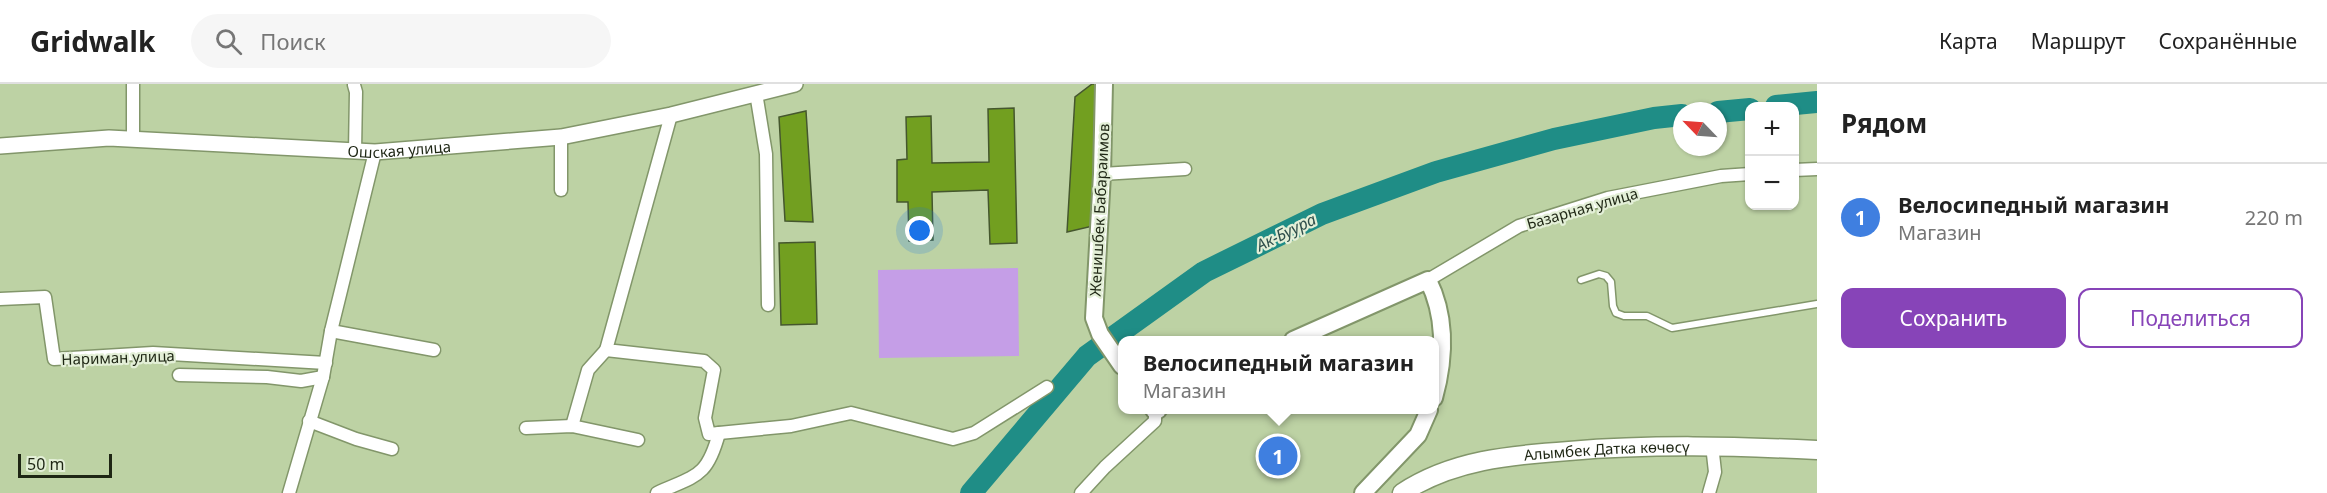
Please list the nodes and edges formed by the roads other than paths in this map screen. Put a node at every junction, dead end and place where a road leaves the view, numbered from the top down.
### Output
1 (133, 84) edge
2 (795, 84) edge
3 (1104, 84) edge
4 (354, 85) edge
5 (756, 93) junction
6 (671, 115) junction
7 (561, 137) junction
8 (133, 139) junction
9 (0, 146) edge
10 (355, 152) junction
11 (375, 152) junction
12 (1185, 169) dead end
13 (1817, 169) edge
14 (1799, 170) edge
15 (1102, 174) junction
16 (1745, 174) edge
17 (561, 190) dead end
18 (1428, 280) junction
19 (1581, 280) dead end
20 (0, 299) edge
21 (1817, 304) edge
22 (768, 306) dead end
23 (331, 331) junction
24 (1302, 336) edge
25 (434, 350) dead end
26 (606, 350) junction
27 (1118, 360) edge
28 (326, 363) junction
29 (179, 375) dead end
30 (323, 376) junction
31 (1439, 380) edge
32 (1047, 387) dead end
33 (1156, 414) edge
34 (1427, 414) edge
35 (309, 421) junction
36 (572, 426) junction
37 (525, 428) dead end
38 (719, 433) junction
39 (638, 440) dead end
40 (1712, 445) junction
41 (392, 449) dead end
42 (1817, 450) edge
43 (289, 493) edge
44 (657, 493) edge
45 (1082, 493) edge
46 (1363, 493) edge
47 (1402, 493) edge
48 (1709, 493) edge

1 - 8 street
2 - 5 street, Ошская улица
3 - 15 main road, Женишбек Бабараимов
4 - 10 street
5 - 6 street, Ошская улица
5 - 22 street
6 - 7 street, Ошская улица
6 - 26 street
7 - 11 street, Ошская улица
7 - 17 street
8 - 9 street, Ошская улица
8 - 10 street, Ошская улица
10 - 11 street, Ошская улица
11 - 23 street
12 - 15 street
13 - 14 street
15 - 27 main road, Женишбек Бабараимов
16 - 18 street, Базарная улица
18 - 24 main road
18 - 31 main road
19 - 21 lane
20 - 28 street, Нариман улица
23 - 25 street
23 - 28 street
26 - 36 street
26 - 38 street
28 - 30 street
29 - 30 street
30 - 35 street
32 - 38 street
33 - 45 street
34 - 46 main road
35 - 41 street
35 - 43 street
36 - 37 street
36 - 39 street
38 - 44 street
40 - 42 main road, Алымбек Датка көчөсү
40 - 47 main road, Алымбек Датка көчөсү
40 - 48 street

